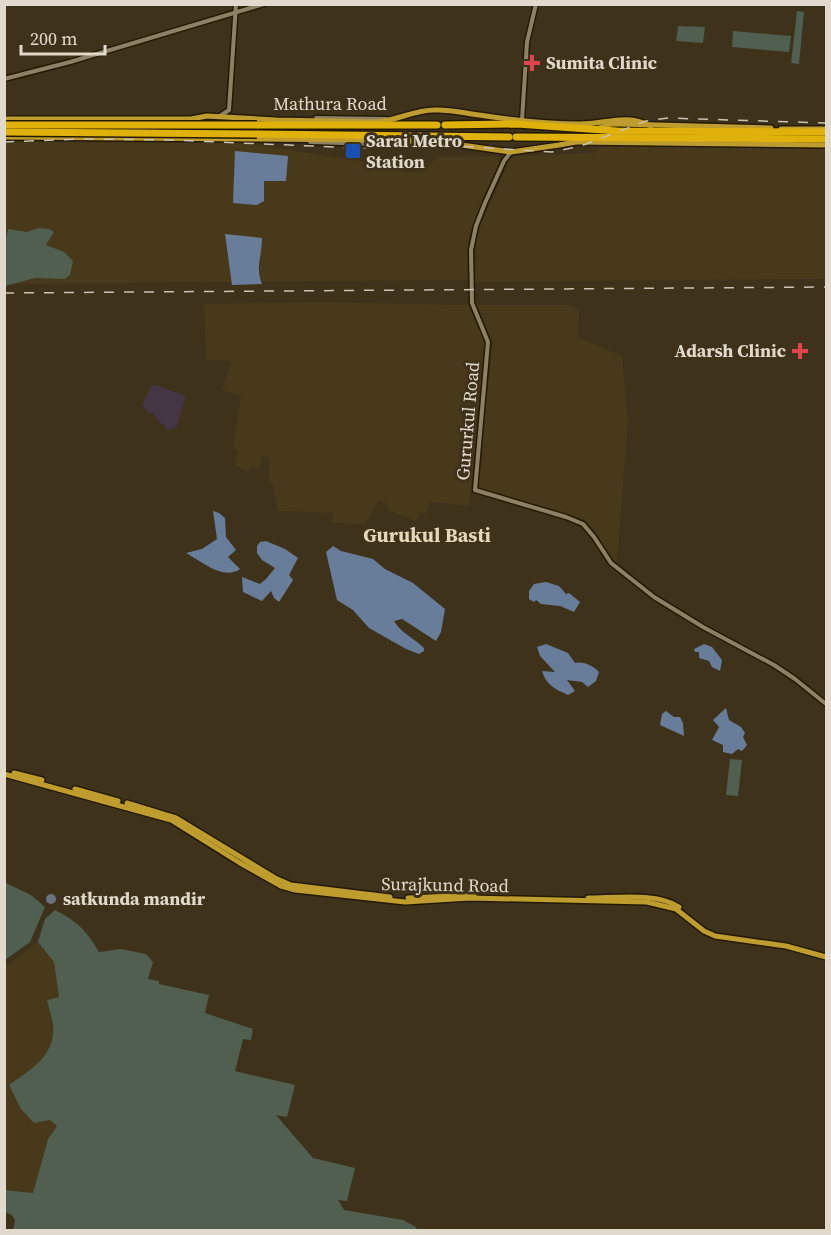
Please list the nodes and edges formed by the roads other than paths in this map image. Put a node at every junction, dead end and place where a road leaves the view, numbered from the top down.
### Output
1 (236, 4) edge
2 (264, 4) edge
3 (536, 4) edge
4 (236, 12) junction
5 (4, 79) edge
6 (229, 110) junction
7 (216, 117) junction
8 (241, 118) junction
9 (4, 119) edge
10 (522, 120) junction
11 (260, 122) junction
12 (4, 125) edge
13 (437, 125) dead end
14 (445, 125) dead end
15 (651, 126) junction
16 (689, 126) junction
17 (594, 130) junction
18 (826, 130) edge
19 (710, 131) junction
20 (4, 132) edge
21 (4, 137) edge
22 (583, 137) junction
23 (213, 138) junction
24 (241, 139) junction
25 (826, 139) edge
26 (576, 142) junction
27 (826, 145) edge
28 (498, 151) junction
29 (511, 152) junction
30 (504, 161) junction
31 (826, 704) edge
32 (4, 772) edge
33 (826, 955) edge

1 - 4 street
2 - 4 street
3 - 10 street
4 - 5 street
4 - 6 street
6 - 7 street
6 - 8 street
7 - 8 main road, Mathura Road
7 - 9 main road, Mathura Road
7 - 23 main road
8 - 11 main road, Mathura Road
8 - 24 main road
10 - 11 main road, Mathura Road
10 - 15 main road, Mathura Road
11 - 12 highway, Mathura Road, bridge
11 - 13 highway, Mathura Road
14 - 17 highway
15 - 16 main road
15 - 17 main road
16 - 18 main road
16 - 19 highway
17 - 19 highway
18 - 19 highway
20 - 22 highway, Mathura Road, bridge
21 - 23 main road, Mathura Road
22 - 25 highway, Mathura Road
22 - 26 main road, Mathura Road
23 - 24 main road, Mathura Road
24 - 28 main road, Mathura Road
26 - 27 main road
26 - 29 main road, Mathura Road
28 - 29 main road, Mathura Road
28 - 30 street
29 - 30 street
30 - 31 street, Gururkul Road
32 - 33 main road, Surajkund Road

